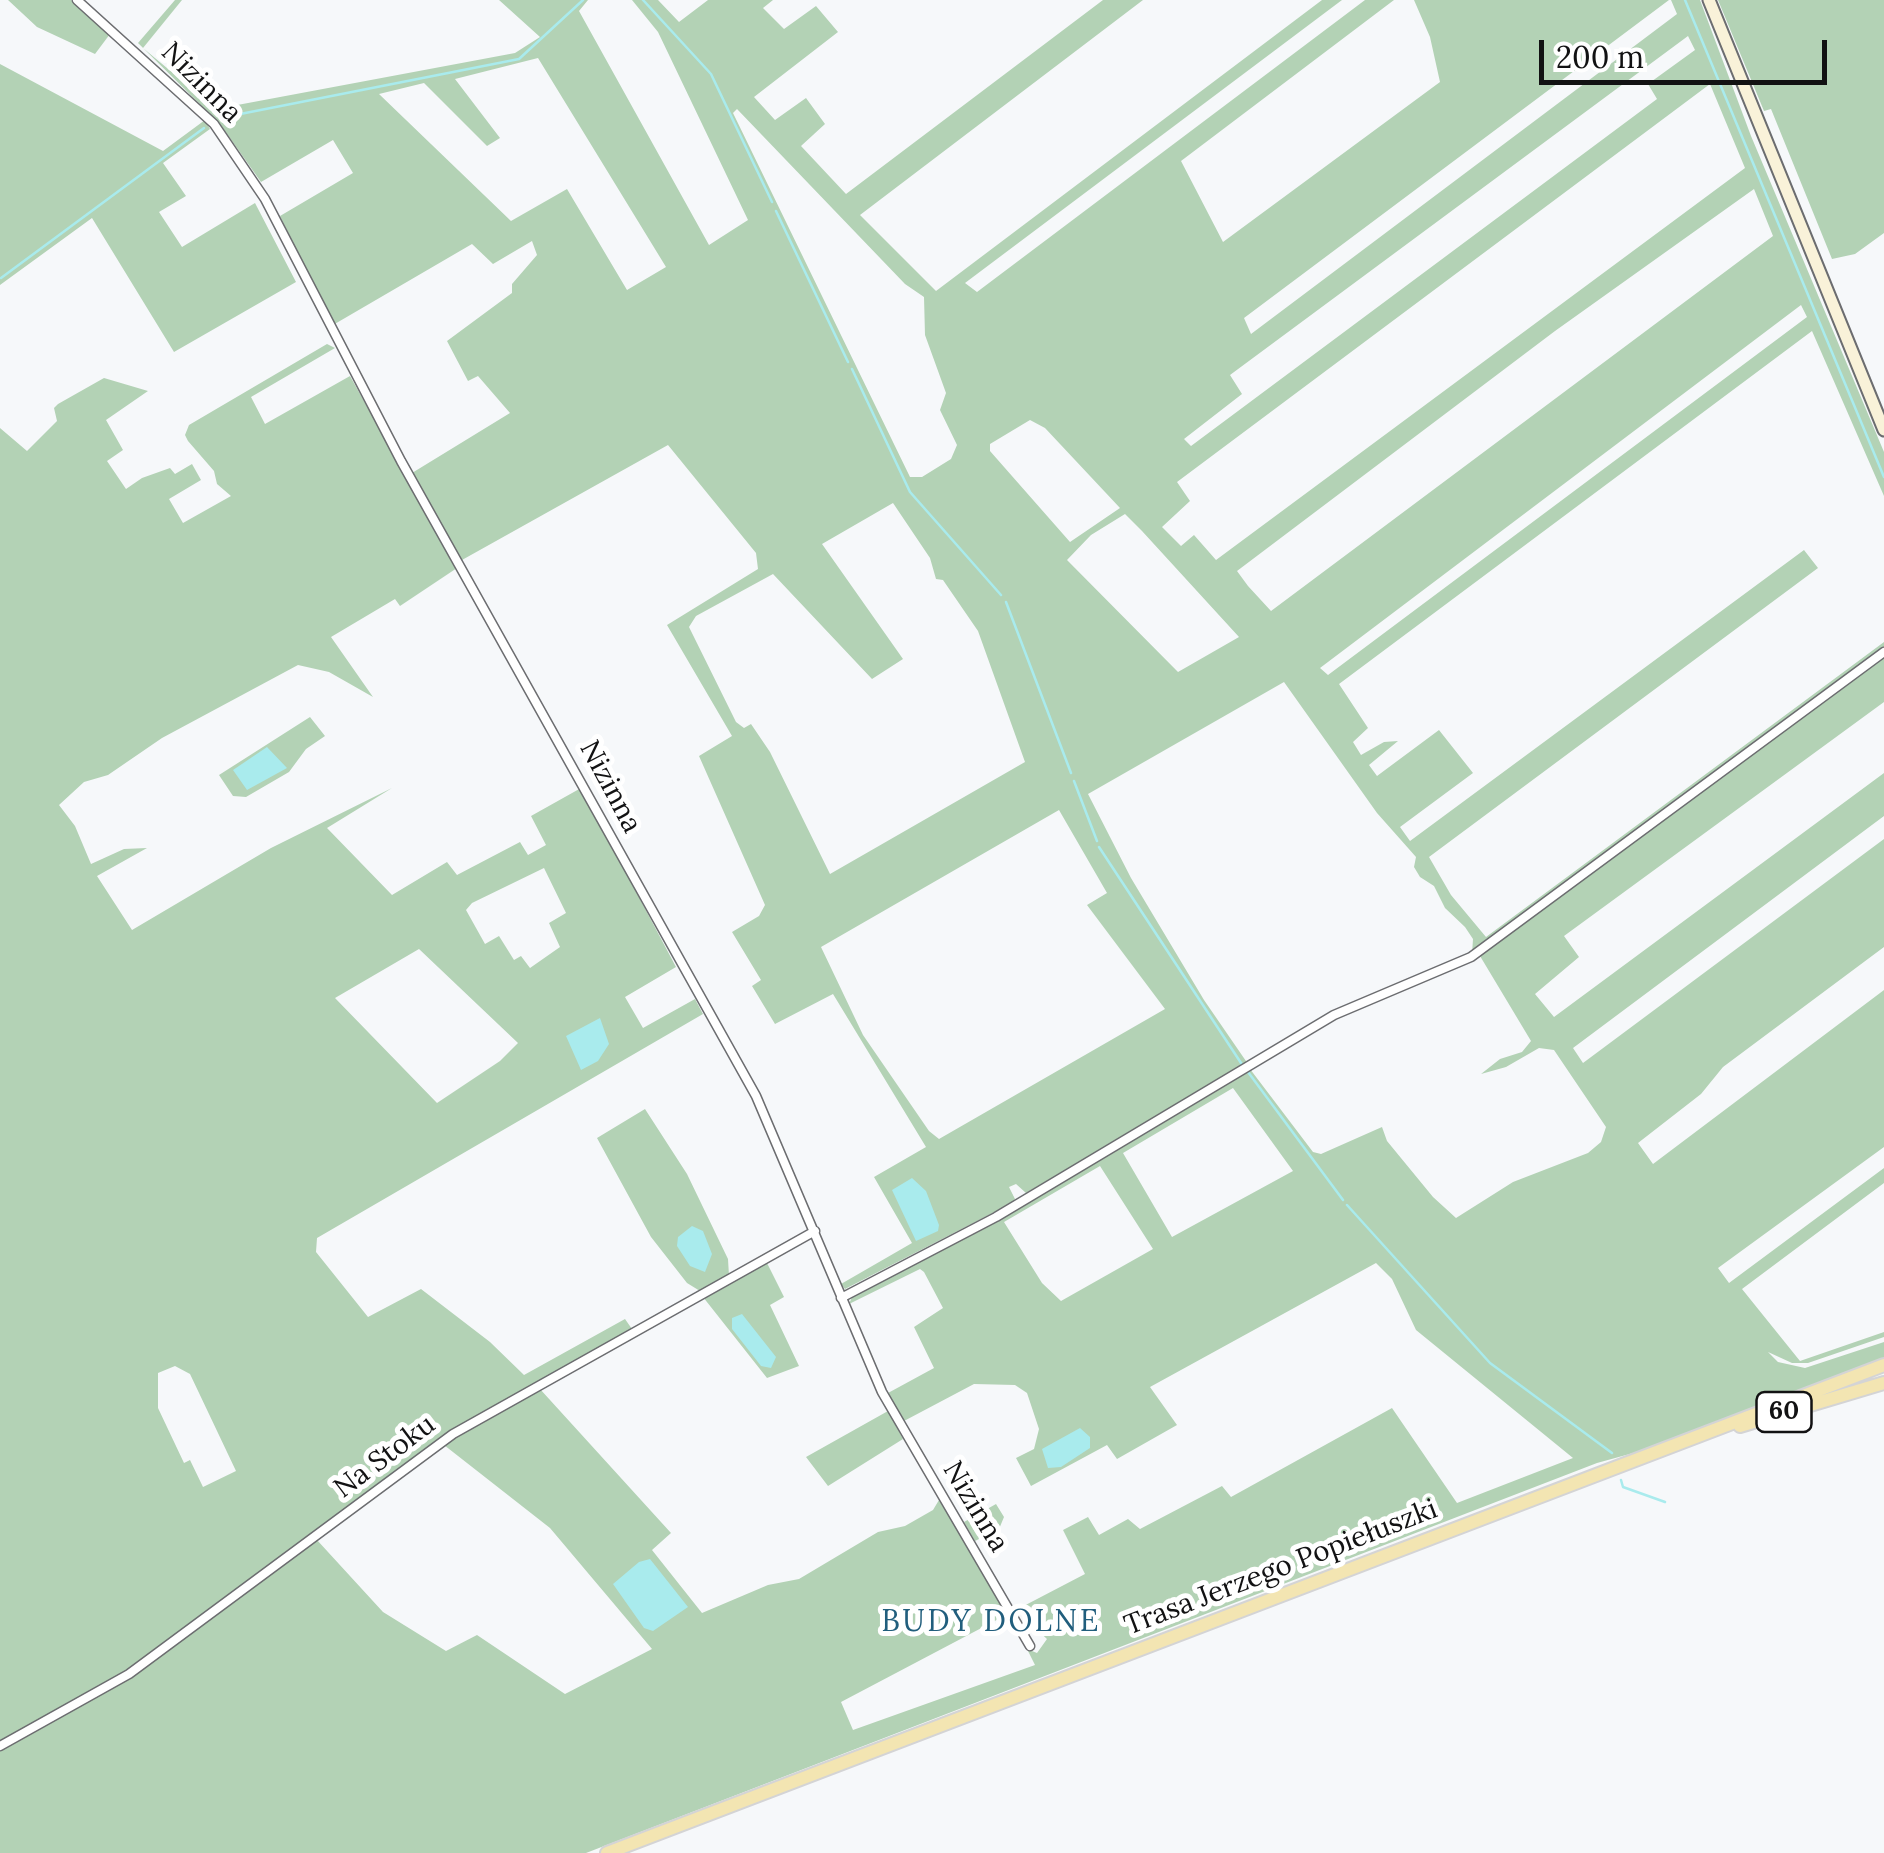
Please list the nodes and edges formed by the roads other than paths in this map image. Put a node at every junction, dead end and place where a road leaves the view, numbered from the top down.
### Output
1 (77, 0) edge
2 (1708, 0) edge
3 (1884, 430) edge
4 (1884, 652) edge
5 (815, 1231) junction
6 (841, 1298) junction
7 (1884, 1365) edge
8 (1884, 1383) edge
9 (1694, 1438) junction
10 (1030, 1646) dead end
11 (0, 1746) edge
12 (607, 1853) edge

1 - 5 street, Nizinna
2 - 3 main road
4 - 6 street
5 - 6 street, Nizinna
5 - 11 street, Na Stoku
6 - 10 street, Nizinna
7 - 9 main road, Trasa Jerzego Popiełuszki / 60
8 - 9 main road, Trasa Jerzego Popiełuszki / 60
9 - 12 main road, Trasa Jerzego Popiełuszki / 60

